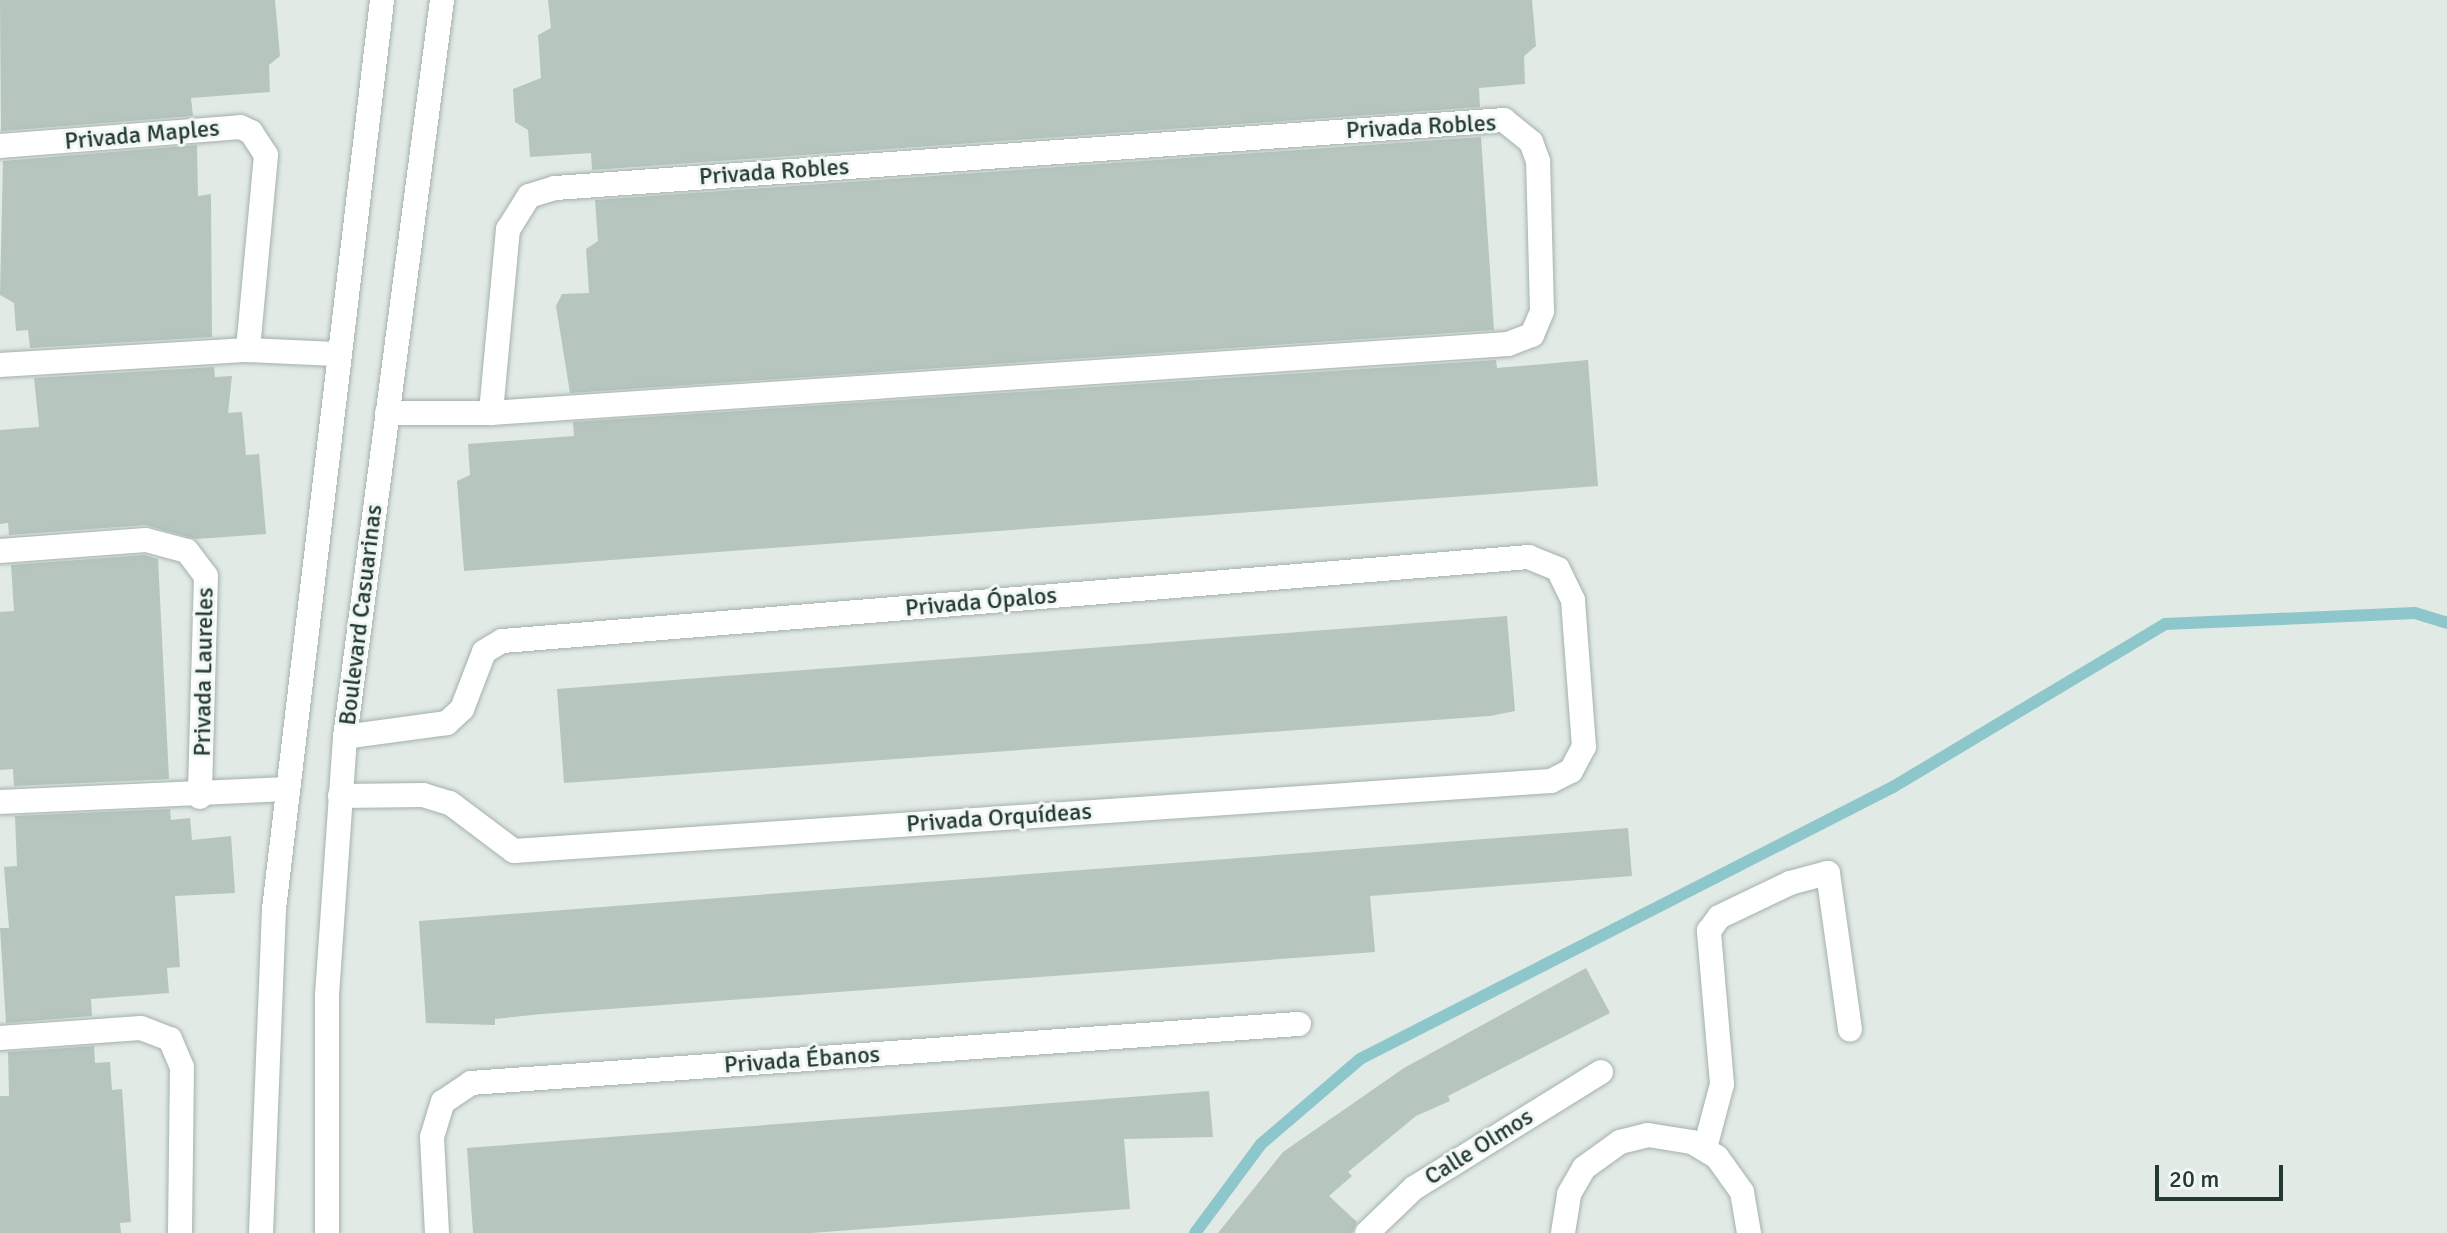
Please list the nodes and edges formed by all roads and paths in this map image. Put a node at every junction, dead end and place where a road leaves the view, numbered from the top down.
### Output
1 (382, 0) edge
2 (442, 0) edge
3 (0, 146) edge
4 (248, 350) junction
5 (336, 354) junction
6 (0, 365) edge
7 (387, 413) junction
8 (491, 413) junction
9 (0, 551) edge
10 (1578, 672) joint
11 (345, 737) junction
12 (287, 789) junction
13 (340, 796) junction
14 (200, 797) junction
15 (0, 802) edge
16 (1299, 1024) dead end
17 (1850, 1029) dead end
18 (0, 1038) edge
19 (1601, 1072) dead end
20 (1705, 1148) junction
21 (180, 1233) edge
22 (261, 1233) edge
23 (327, 1233) edge
24 (437, 1233) edge
25 (1367, 1233) edge
26 (1563, 1233) edge
27 (1749, 1233) edge

1 - 5 street
2 - 7 street, Boulevard Casuarinas
3 - 4 street, Privada Maples
4 - 5 street
4 - 6 street
5 - 12 street
7 - 8 street, Privada Robles
7 - 11 street, Boulevard Casuarinas
8 - 8 street, Privada Robles
9 - 14 street, Privada Laureles
10 - 11 street, Privada Ópalos
10 - 13 street, Privada Orquídeas
11 - 13 street, Boulevard Casuarinas
12 - 14 street
12 - 22 street
13 - 23 street, Boulevard Casuarinas
14 - 15 street
16 - 24 street, Privada Ébanos
17 - 20 street
18 - 21 street
19 - 25 street, Calle Olmos
20 - 26 street
20 - 27 street

